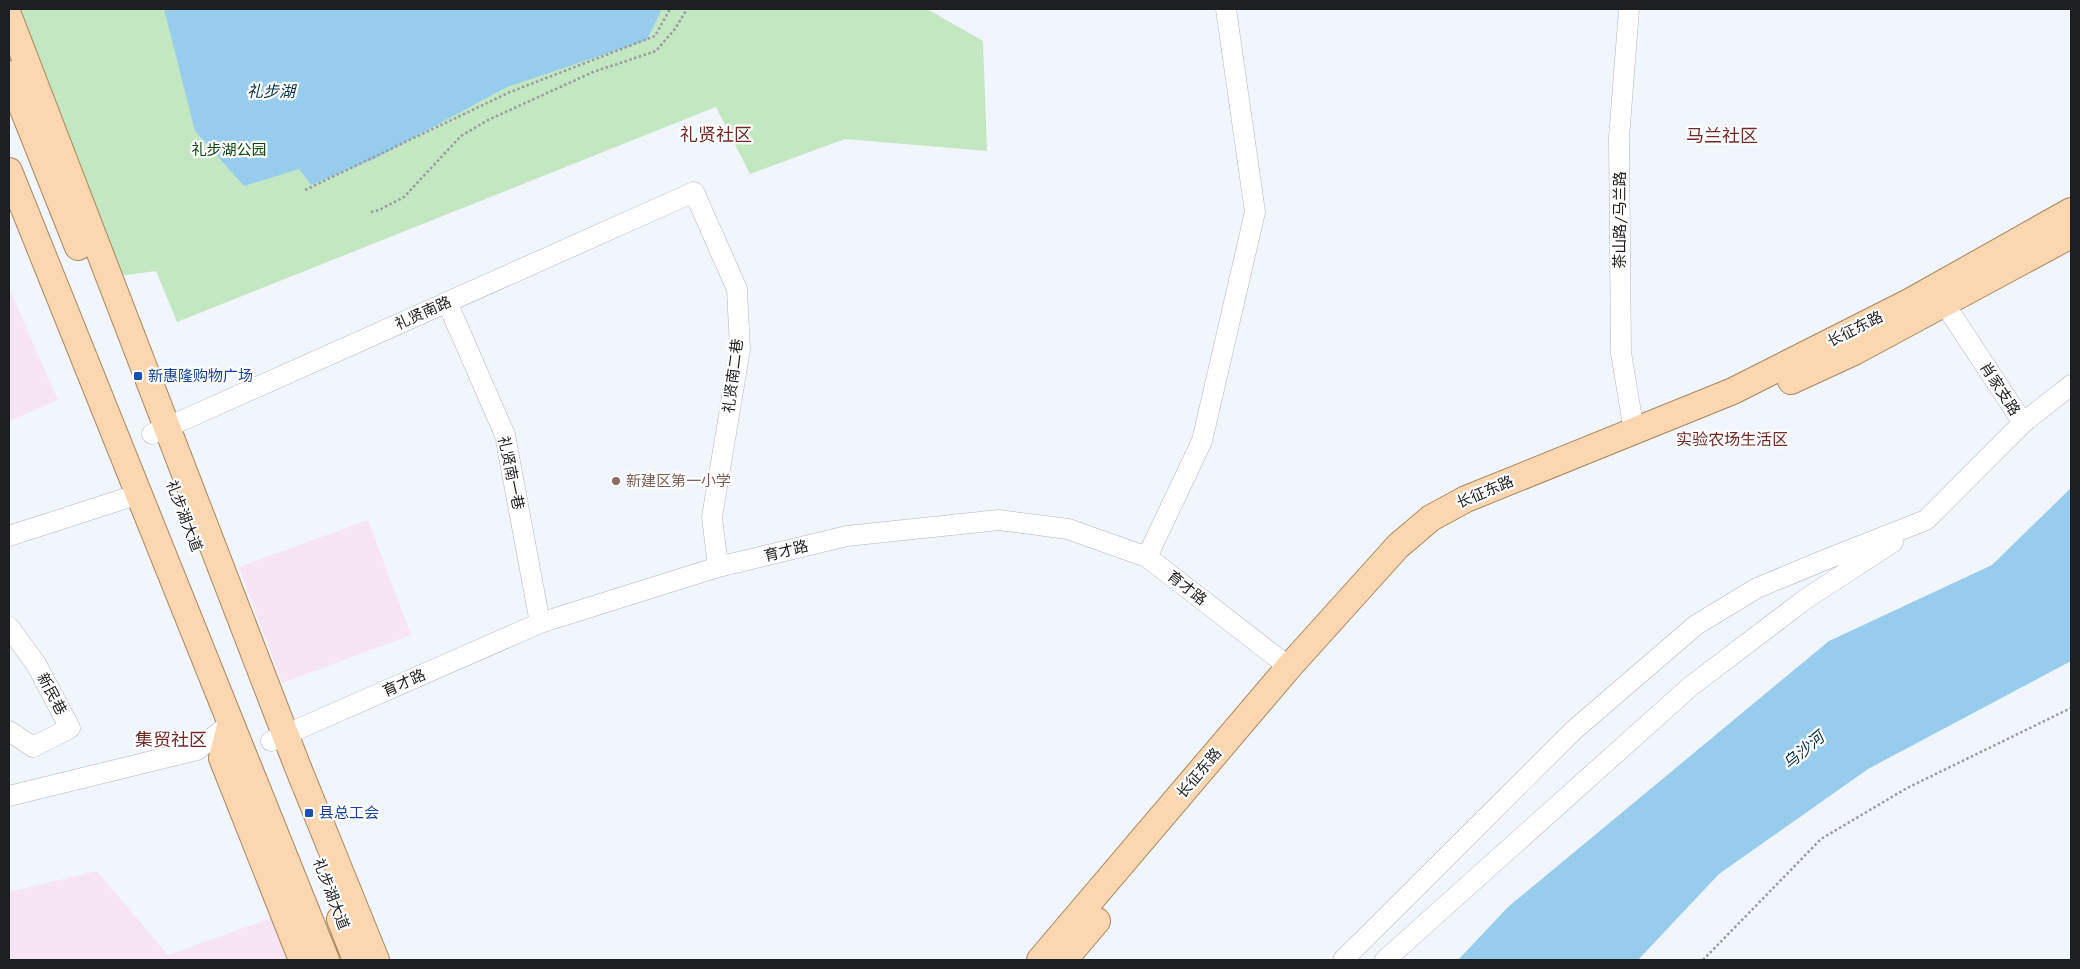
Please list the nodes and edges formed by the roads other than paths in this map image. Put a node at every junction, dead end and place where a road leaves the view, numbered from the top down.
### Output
1 (1226, 9) edge
2 (1629, 9) edge
3 (9, 17) edge
4 (9, 74) edge
5 (9, 171) edge
6 (694, 192) joint
7 (2071, 211) edge
8 (2071, 235) edge
9 (448, 302) junction
10 (1944, 303) junction
11 (2071, 385) edge
12 (2023, 423) junction
13 (160, 430) junction
14 (1634, 431) junction
15 (139, 494) junction
16 (1926, 520) junction
17 (9, 536) edge
18 (1146, 557) junction
19 (718, 567) junction
20 (540, 623) junction
21 (9, 627) edge
22 (1289, 667) junction
23 (231, 723) junction
24 (9, 731) edge
25 (279, 738) junction
26 (9, 796) edge
27 (302, 960) edge
28 (326, 960) edge
29 (356, 960) edge
30 (376, 960) edge
31 (1040, 960) edge
32 (1064, 960) edge
33 (1343, 960) edge
34 (1385, 960) edge

1 - 18 street
2 - 14 street, 茶山路/马兰路
3 - 13 main road
4 - 13 main road, 礼步湖大道
5 - 15 main road, 礼步湖大道
6 - 9 street, 礼贤南路
6 - 19 street, 礼贤南二巷
7 - 14 main road, 长征东路
8 - 10 main road, 长征东路
9 - 13 street, 礼贤南路
9 - 20 street, 礼贤南一巷
10 - 12 street, 肖家支路
10 - 32 main road, 长征东路
11 - 12 street, 肖家支路
12 - 16 street
13 - 25 main road, 礼步湖大道
14 - 22 main road, 长征东路
15 - 17 street
15 - 23 main road, 礼步湖大道
16 - 33 street
16 - 34 street
18 - 19 street, 育才路
18 - 22 street, 育才路
19 - 20 street, 育才路
20 - 25 street, 育才路
21 - 24 street, 新民巷
22 - 31 main road, 长征东路
23 - 26 street
23 - 27 main road
23 - 28 main road, 礼步湖大道
25 - 29 main road, 礼步湖大道
25 - 30 main road

